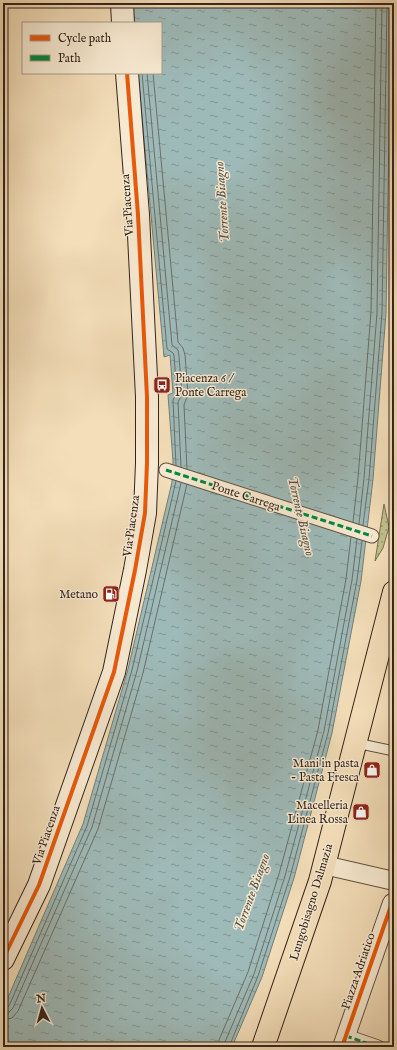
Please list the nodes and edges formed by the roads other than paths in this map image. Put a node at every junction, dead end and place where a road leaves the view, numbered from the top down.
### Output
1 (122, 3) edge
2 (123, 22) edge
3 (127, 74) edge
4 (166, 470) dead end
5 (372, 536) dead end
6 (394, 592) edge
7 (356, 743) junction
8 (394, 751) edge
9 (324, 865) junction
10 (394, 881) edge
11 (394, 904) edge
12 (3, 959) edge
13 (344, 1041) edge
14 (263, 1047) edge
15 (378, 1047) edge

1 - 2 main road
3 - 12 main road, Via Piacenza
4 - 5 street, Ponte Carrega
6 - 7 main road, Lungobisagno Dalmazia
7 - 8 lane
7 - 9 main road, Lungobisagno Dalmazia
9 - 10 street
9 - 14 main road, Lungobisagno Dalmazia
11 - 13 street, Piazza Adriatico
13 - 15 street

